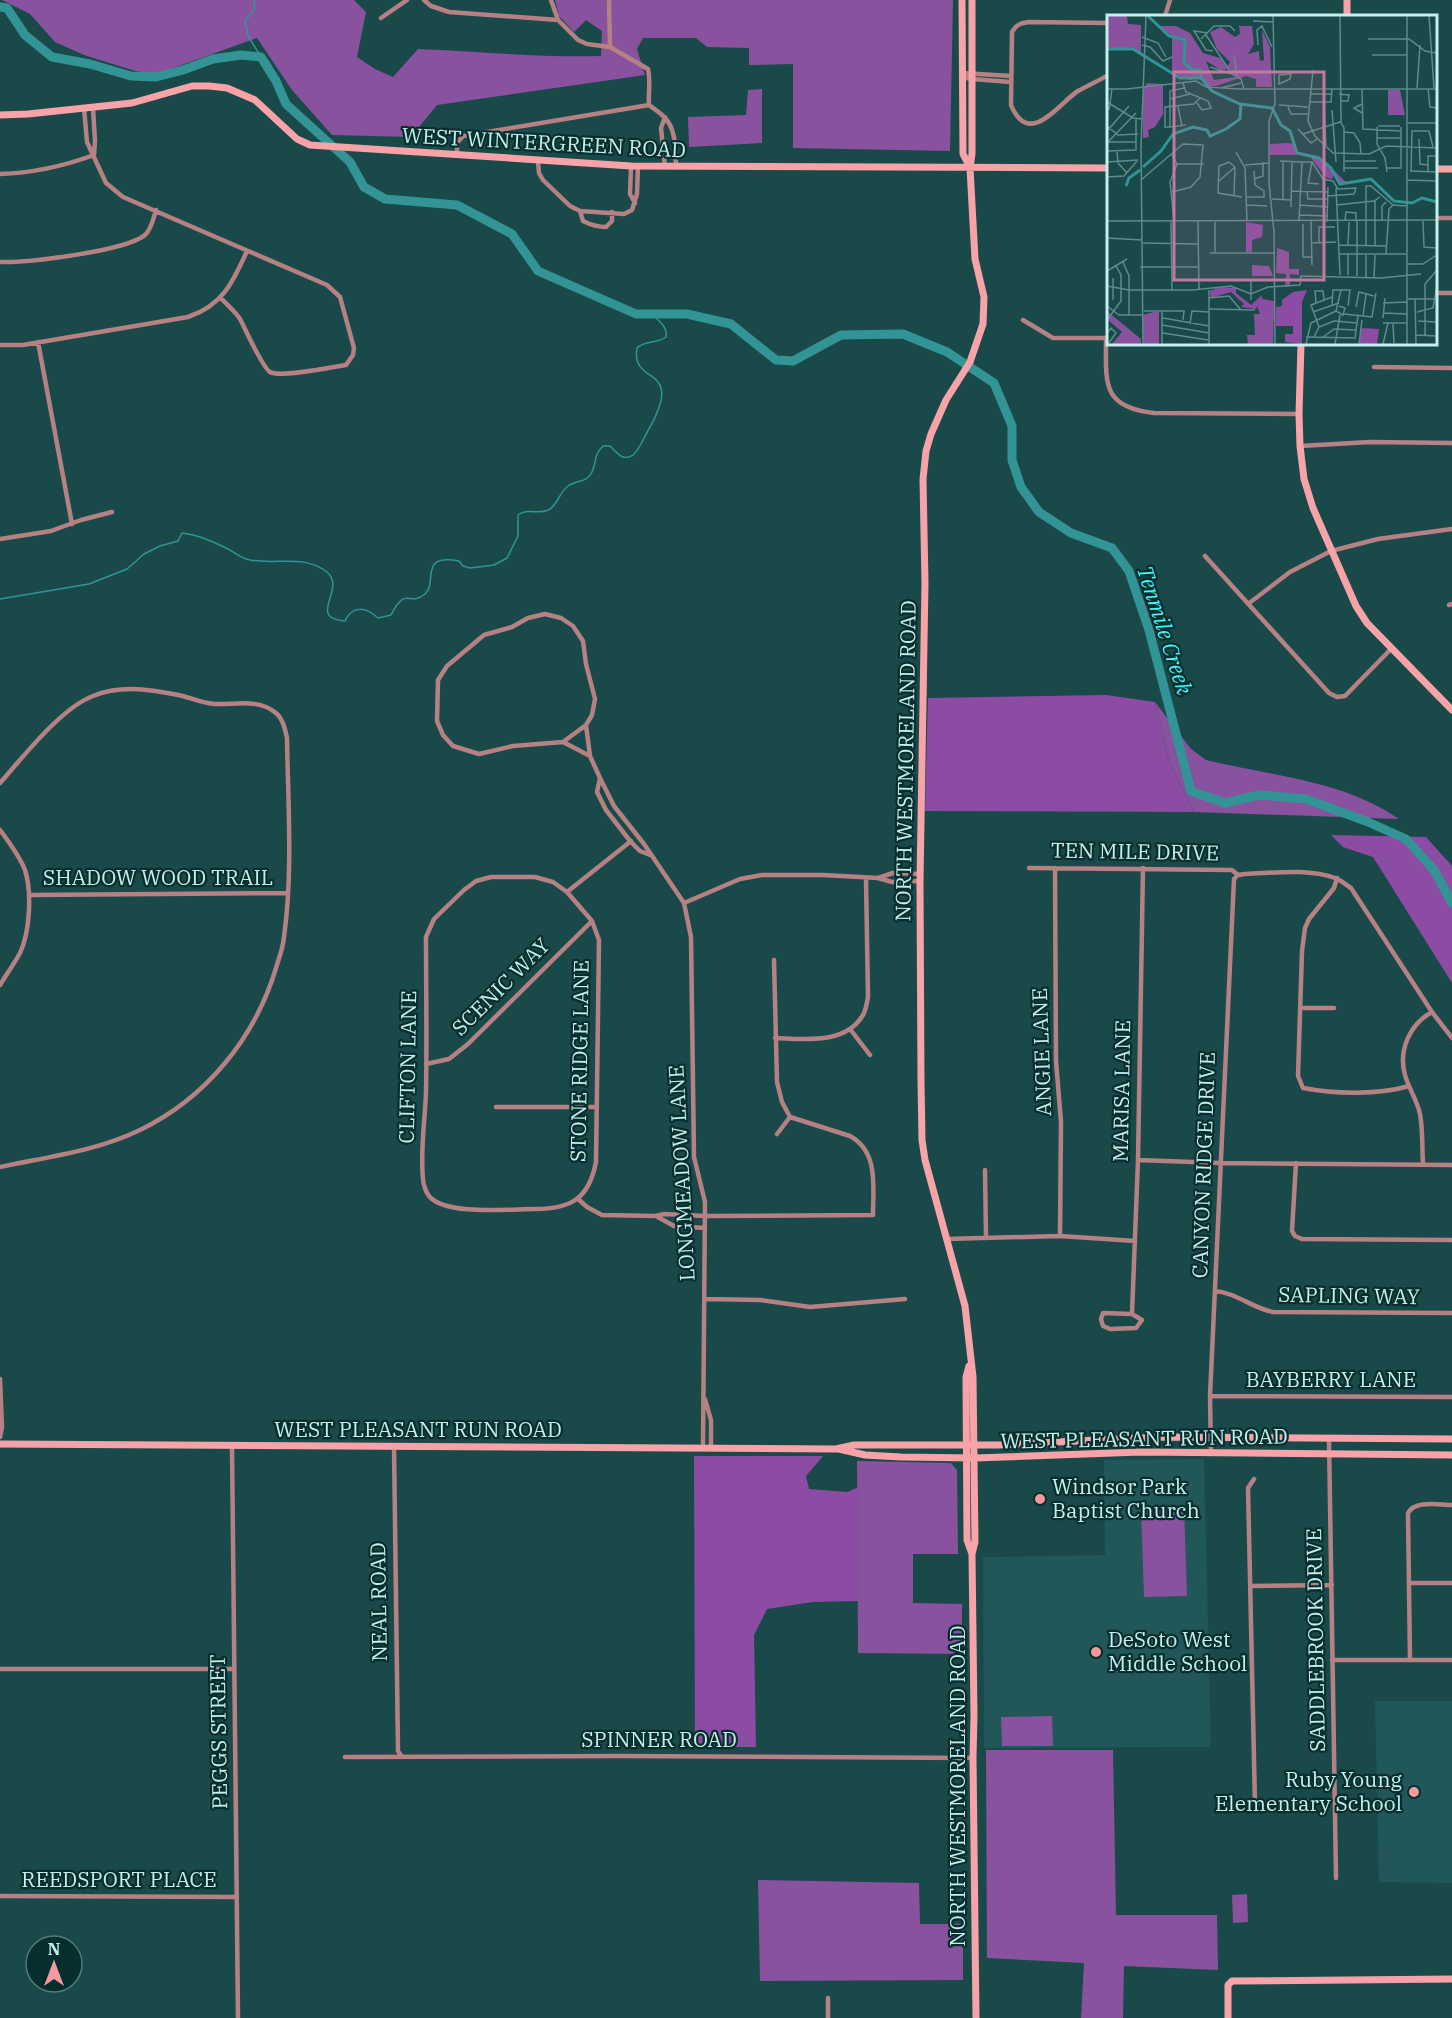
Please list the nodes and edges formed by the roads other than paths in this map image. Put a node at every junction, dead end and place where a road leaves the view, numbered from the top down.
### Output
1 (407, 0) edge
2 (424, 0) edge
3 (551, 0) edge
4 (609, 0) edge
5 (962, 0) edge
6 (972, 0) edge
7 (1170, 0) edge
8 (1165, 15) edge
9 (381, 18) dead end
10 (558, 20) junction
11 (1107, 22) edge
12 (610, 47) junction
13 (990, 74) junction
14 (962, 75) junction
15 (1011, 75) junction
16 (1107, 76) edge
17 (972, 77) junction
18 (989, 81) junction
19 (1011, 82) junction
20 (649, 105) junction
21 (84, 108) junction
22 (93, 108) junction
23 (0, 115) edge
24 (665, 117) junction
25 (94, 155) junction
26 (457, 155) junction
27 (538, 162) junction
28 (634, 166) junction
29 (665, 167) junction
30 (676, 167) junction
31 (970, 168) junction
32 (1107, 168) edge
33 (0, 174) edge
34 (156, 210) junction
35 (580, 211) junction
36 (612, 212) junction
37 (248, 251) junction
38 (0, 262) edge
39 (221, 298) junction
40 (1023, 320) dead end
41 (1107, 338) edge
42 (38, 342) junction
43 (0, 345) edge
44 (1301, 345) edge
45 (1374, 367) dead end
46 (1452, 368) edge
47 (1299, 414) junction
48 (1452, 443) edge
49 (1300, 446) junction
50 (112, 512) dead end
51 (72, 524) junction
52 (1452, 529) edge
53 (0, 539) edge
54 (1332, 551) junction
55 (1205, 556) dead end
56 (1248, 604) junction
57 (1391, 650) junction
58 (1452, 710) edge
59 (586, 725) junction
60 (563, 742) junction
61 (590, 756) junction
62 (600, 778) junction
63 (0, 783) edge
64 (0, 830) edge
65 (637, 836) junction
66 (630, 841) junction
67 (650, 855) junction
68 (1029, 868) dead end
69 (1055, 868) junction
70 (1143, 868) junction
71 (920, 877) junction
72 (1236, 877) junction
73 (866, 878) junction
74 (878, 878) junction
75 (1337, 878) junction
76 (567, 892) junction
77 (288, 893) junction
78 (28, 895) junction
79 (684, 903) junction
80 (592, 921) junction
81 (774, 960) dead end
82 (0, 985) edge
83 (1301, 1008) junction
84 (1334, 1008) dead end
85 (1432, 1012) junction
86 (850, 1029) junction
87 (776, 1038) junction
88 (1452, 1038) edge
89 (870, 1055) dead end
90 (426, 1064) junction
91 (1409, 1086) junction
92 (496, 1107) dead end
93 (597, 1107) junction
94 (790, 1117) junction
95 (777, 1134) dead end
96 (1138, 1160) junction
97 (1221, 1163) junction
98 (1296, 1163) junction
99 (1423, 1165) junction
100 (1452, 1165) edge
101 (0, 1167) edge
102 (985, 1170) dead end
103 (578, 1199) junction
104 (675, 1215) junction
105 (656, 1216) junction
106 (705, 1216) junction
107 (674, 1226) junction
108 (705, 1228) junction
109 (1060, 1236) junction
110 (986, 1238) junction
111 (946, 1239) junction
112 (1452, 1240) edge
113 (1135, 1241) junction
114 (1215, 1291) junction
115 (705, 1299) junction
116 (904, 1299) dead end
117 (1452, 1313) edge
118 (1132, 1314) junction
119 (970, 1364) junction
120 (0, 1379) edge
121 (1210, 1396) junction
122 (1452, 1397) edge
123 (0, 1437) edge
124 (1211, 1438) junction
125 (1329, 1438) junction
126 (1452, 1439) edge
127 (1064, 1442) junction
128 (0, 1444) edge
129 (232, 1445) junction
130 (965, 1445) junction
131 (975, 1445) junction
132 (394, 1446) junction
133 (707, 1448) junction
134 (836, 1449) junction
135 (1211, 1453) junction
136 (1329, 1454) junction
137 (1065, 1455) junction
138 (1452, 1455) edge
139 (965, 1457) junction
140 (975, 1458) junction
141 (1254, 1479) dead end
142 (1452, 1505) edge
143 (972, 1554) junction
144 (1410, 1583) junction
145 (1452, 1583) edge
146 (1332, 1585) junction
147 (1250, 1586) junction
148 (1332, 1660) junction
149 (1410, 1660) junction
150 (1452, 1660) edge
151 (0, 1669) edge
152 (233, 1670) junction
153 (345, 1757) dead end
154 (402, 1757) junction
155 (973, 1758) junction
156 (1335, 1800) junction
157 (1336, 1878) dead end
158 (0, 1896) edge
159 (237, 1897) junction
160 (1452, 1979) edge
161 (828, 1998) dead end
162 (238, 2018) edge
163 (828, 2018) edge
164 (976, 2018) edge
165 (1228, 2018) edge

1 - 9 street
2 - 10 street
3 - 10 street
4 - 12 street
5 - 14 main road, NORTH WESTMORELAND ROAD
6 - 17 main road, NORTH WESTMORELAND ROAD
7 - 8 street
10 - 12 street
11 - 15 street
12 - 20 street
13 - 15 street
13 - 17 street
13 - 18 street
14 - 17 street
14 - 31 main road, NORTH WESTMORELAND ROAD
15 - 19 street
16 - 19 street
17 - 18 street
17 - 31 main road, NORTH WESTMORELAND ROAD
18 - 19 street
20 - 24 street
20 - 26 street
21 - 22 main road, WEST WINTERGREEN ROAD
21 - 23 main road, WEST WINTERGREEN ROAD
21 - 25 street
22 - 25 street
22 - 26 main road, WEST WINTERGREEN ROAD
24 - 29 street
24 - 30 street
25 - 33 street
25 - 34 street
26 - 27 main road, WEST WINTERGREEN ROAD
27 - 28 main road, WEST WINTERGREEN ROAD
27 - 35 street
28 - 29 main road, WEST WINTERGREEN ROAD
28 - 36 street
29 - 30 main road, WEST WINTERGREEN ROAD
30 - 31 main road, WEST WINTERGREEN ROAD
31 - 32 main road, WEST WINTERGREEN ROAD
31 - 71 main road, NORTH WESTMORELAND ROAD
34 - 37 street
34 - 38 street
35 - 36 street
35 - 36 street
37 - 39 street
37 - 39 street
39 - 42 street
40 - 41 street
41 - 47 street
42 - 43 street
42 - 51 street
44 - 47 main road
45 - 46 street
47 - 49 main road
48 - 49 street
49 - 54 main road
50 - 51 street
51 - 53 street
52 - 54 street
54 - 56 street
54 - 57 main road
55 - 56 street
56 - 57 street
57 - 58 main road
59 - 60 street
59 - 60 street
59 - 61 street, LONGMEADOW LANE
60 - 61 street
61 - 62 street, LONGMEADOW LANE
62 - 65 street, LONGMEADOW LANE
62 - 66 street, LONGMEADOW LANE
63 - 77 street
64 - 78 street
65 - 66 street
65 - 67 street, LONGMEADOW LANE
66 - 67 street, LONGMEADOW LANE
66 - 76 street
67 - 79 street, LONGMEADOW LANE
68 - 69 street, TEN MILE DRIVE
69 - 70 street, TEN MILE DRIVE
69 - 109 street, ANGIE LANE
70 - 72 street, TEN MILE DRIVE
70 - 96 street, MARISA LANE
71 - 74 street
71 - 74 street
71 - 111 main road, NORTH WESTMORELAND ROAD
72 - 75 street, TEN MILE DRIVE
72 - 97 street, CANYON RIDGE DRIVE
73 - 74 street
73 - 79 street
73 - 86 street
75 - 83 street
75 - 85 street
76 - 80 street
76 - 90 street, CLIFTON LANE
77 - 78 street, SHADOW WOOD TRAIL
77 - 101 street
78 - 82 street
79 - 106 street, LONGMEADOW LANE
80 - 90 street, SCENIC WAY
80 - 93 street, STONE RIDGE LANE
81 - 87 street
83 - 84 street
83 - 91 street
85 - 88 street
85 - 91 street
86 - 87 street
86 - 89 street
87 - 94 street
90 - 103 street, CLIFTON LANE
91 - 99 street
92 - 93 street
93 - 103 street, STONE RIDGE LANE
94 - 95 street
94 - 106 street
96 - 97 street
96 - 113 street, MARISA LANE
97 - 98 street
97 - 114 street, CANYON RIDGE DRIVE
98 - 99 street
98 - 112 street
99 - 100 street
102 - 110 street
103 - 105 street
104 - 105 street
104 - 106 street
104 - 107 street
105 - 107 street
106 - 108 street, LONGMEADOW LANE
107 - 108 street
108 - 115 street, LONGMEADOW LANE
109 - 110 street
109 - 113 street
110 - 111 street
111 - 119 main road, NORTH WESTMORELAND ROAD
113 - 118 street, MARISA LANE
114 - 117 street, SAPLING WAY
114 - 121 street, CANYON RIDGE DRIVE
115 - 116 street
115 - 133 street, LONGMEADOW LANE
118 - 118 street, MARISA LANE
119 - 130 main road, NORTH WESTMORELAND ROAD
119 - 131 main road, NORTH WESTMORELAND ROAD
120 - 123 street
121 - 122 street, BAYBERRY LANE
121 - 124 street, CANYON RIDGE DRIVE
124 - 125 main road, WEST PLEASANT RUN ROAD
124 - 127 main road, WEST PLEASANT RUN ROAD
124 - 135 street, CANYON RIDGE DRIVE
125 - 126 main road, WEST PLEASANT RUN ROAD
125 - 136 street, SADDLEBROOK DRIVE
127 - 131 main road, WEST PLEASANT RUN ROAD
127 - 137 main road
128 - 129 main road, WEST PLEASANT RUN ROAD
129 - 132 main road, WEST PLEASANT RUN ROAD
129 - 152 street, PEGGS STREET
130 - 131 main road, WEST PLEASANT RUN ROAD
130 - 134 main road, WEST PLEASANT RUN ROAD
130 - 139 main road, NORTH WESTMORELAND ROAD
131 - 140 main road, NORTH WESTMORELAND ROAD
132 - 133 main road, WEST PLEASANT RUN ROAD
132 - 154 street, NEAL ROAD
133 - 134 main road, WEST PLEASANT RUN ROAD
134 - 139 main road, WEST PLEASANT RUN ROAD
135 - 136 main road, WEST PLEASANT RUN ROAD
135 - 137 main road, WEST PLEASANT RUN ROAD
136 - 138 main road, WEST PLEASANT RUN ROAD
136 - 146 street, SADDLEBROOK DRIVE
137 - 140 main road, WEST PLEASANT RUN ROAD
139 - 140 main road, WEST PLEASANT RUN ROAD
139 - 143 main road, NORTH WESTMORELAND ROAD
140 - 143 main road, NORTH WESTMORELAND ROAD
141 - 147 street
142 - 144 street
143 - 155 main road, NORTH WESTMORELAND ROAD
144 - 145 street
144 - 149 street
146 - 147 street
146 - 148 street, SADDLEBROOK DRIVE
147 - 156 street
148 - 149 street
148 - 156 street, SADDLEBROOK DRIVE
149 - 150 street
151 - 152 street
152 - 159 street, PEGGS STREET
153 - 154 street, SPINNER ROAD
154 - 155 street, SPINNER ROAD
155 - 164 main road, NORTH WESTMORELAND ROAD
156 - 157 street, SADDLEBROOK DRIVE
158 - 159 street, REEDSPORT PLACE
159 - 162 street, PEGGS STREET
160 - 165 main road
161 - 163 street

